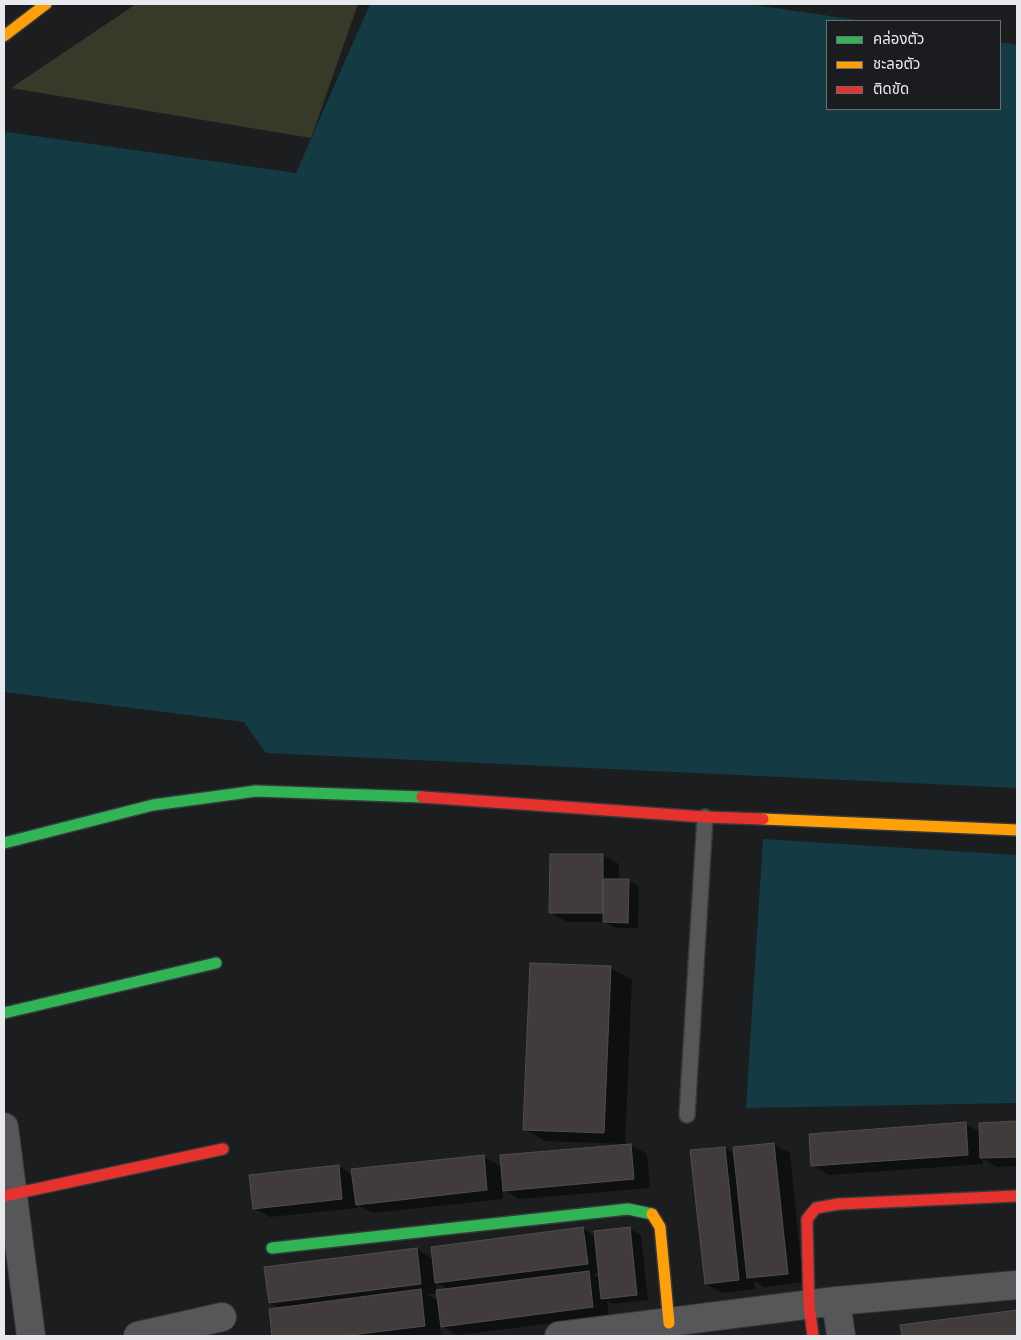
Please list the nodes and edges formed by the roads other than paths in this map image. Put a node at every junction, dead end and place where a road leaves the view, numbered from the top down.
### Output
1 (46, 4) edge
2 (4, 36) edge
3 (705, 817) junction
4 (1017, 830) edge
5 (4, 843) edge
6 (216, 962) dead end
7 (4, 1012) edge
8 (687, 1115) dead end
9 (4, 1127) edge
10 (223, 1149) dead end
11 (8, 1195) edge
12 (1017, 1196) edge
13 (272, 1248) dead end
14 (1017, 1285) edge
15 (836, 1301) junction
16 (809, 1305) junction
17 (222, 1316) dead end
18 (669, 1323) junction
19 (31, 1336) edge
20 (138, 1336) edge
21 (559, 1336) edge
22 (813, 1336) edge
23 (841, 1336) edge

1 - 2 main road
3 - 4 main road
3 - 5 main road
3 - 8 lane
6 - 7 main road
9 - 11 street
10 - 11 main road
11 - 19 street
12 - 16 main road
13 - 18 main road
14 - 15 street
15 - 16 street
15 - 23 street
16 - 18 street
16 - 22 main road
17 - 20 street
18 - 21 street

